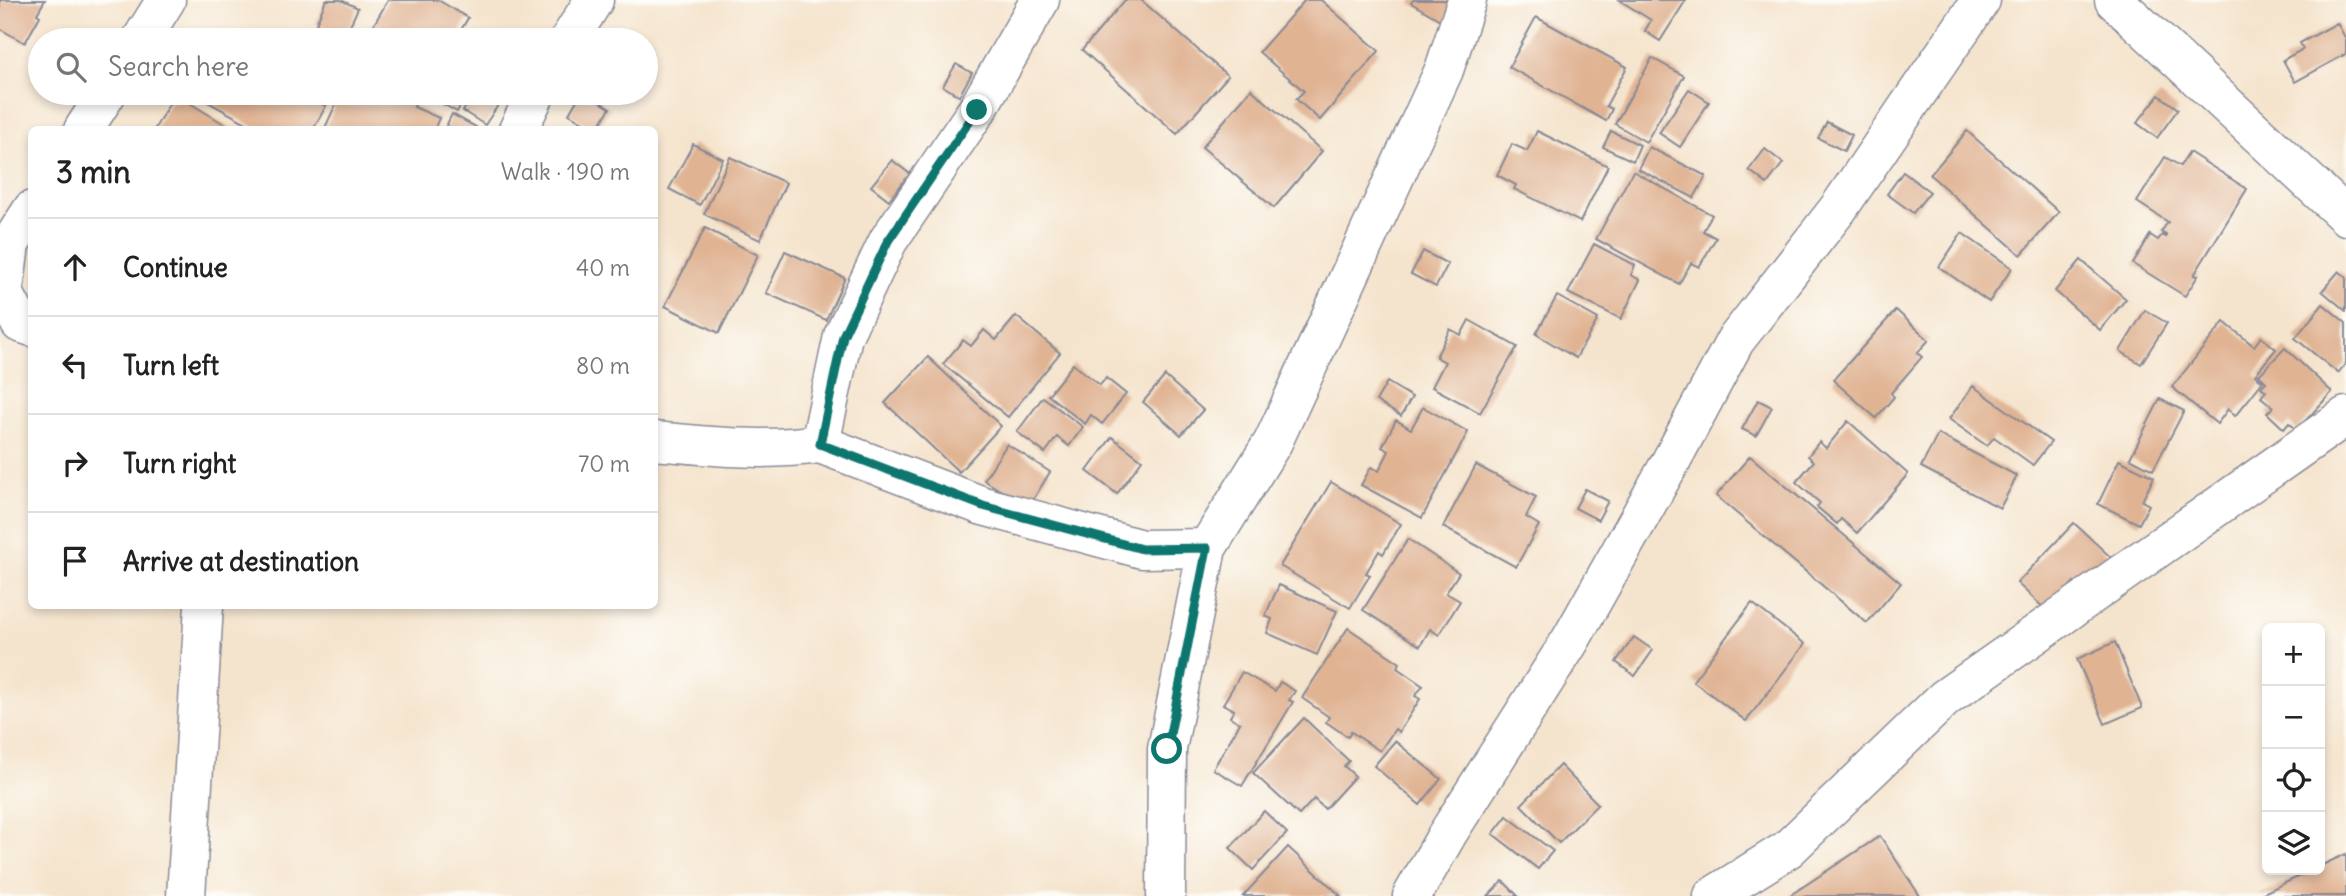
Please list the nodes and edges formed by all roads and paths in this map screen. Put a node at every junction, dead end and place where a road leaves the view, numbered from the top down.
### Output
1 (166, 0) edge
2 (594, 0) edge
3 (1040, 0) edge
4 (1467, 0) edge
5 (1981, 0) edge
6 (2114, 0) edge
7 (148, 28) edge
8 (576, 28) edge
9 (99, 105) edge
10 (530, 105) edge
11 (86, 126) edge
12 (520, 126) edge
13 (28, 216) edge
14 (2346, 216) edge
15 (28, 326) edge
16 (2346, 416) edge
17 (658, 441) edge
18 (820, 444) junction
19 (1207, 548) junction
20 (204, 609) edge
21 (186, 896) edge
22 (1166, 896) edge
23 (1412, 896) edge
24 (1713, 896) edge

1 - 7 street
2 - 8 street
3 - 18 street
4 - 19 street
5 - 23 street
6 - 14 street
9 - 11 street
10 - 12 street
13 - 15 street
16 - 24 street
17 - 18 street
18 - 19 street
19 - 22 street
20 - 21 street

